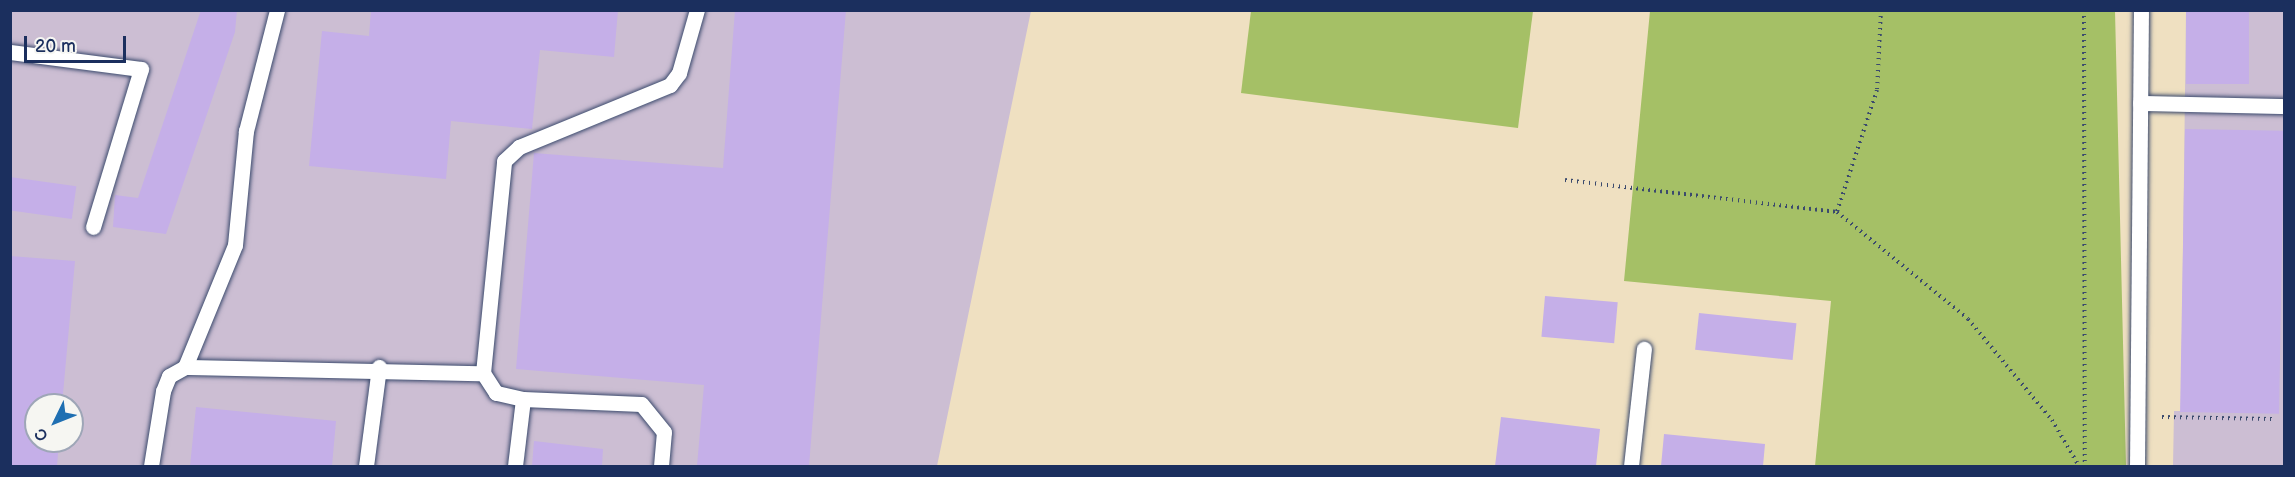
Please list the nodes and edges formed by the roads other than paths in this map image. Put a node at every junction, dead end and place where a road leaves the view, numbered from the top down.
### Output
1 (277, 10) edge
2 (697, 10) edge
3 (2141, 10) edge
4 (10, 52) edge
5 (2140, 104) junction
6 (2284, 106) edge
7 (93, 226) dead end
8 (1644, 349) dead end
9 (185, 366) junction
10 (379, 367) junction
11 (483, 373) junction
12 (523, 399) junction
13 (152, 466) edge
14 (366, 466) edge
15 (515, 466) edge
16 (661, 466) edge
17 (1631, 466) edge
18 (2137, 466) edge

1 - 9 lane
2 - 11 lane
3 - 5 lane
4 - 7 lane
5 - 6 lane
5 - 18 lane
8 - 17 lane
9 - 10 lane
9 - 13 lane
10 - 11 lane
10 - 14 lane
11 - 12 lane
12 - 15 lane
12 - 16 lane

